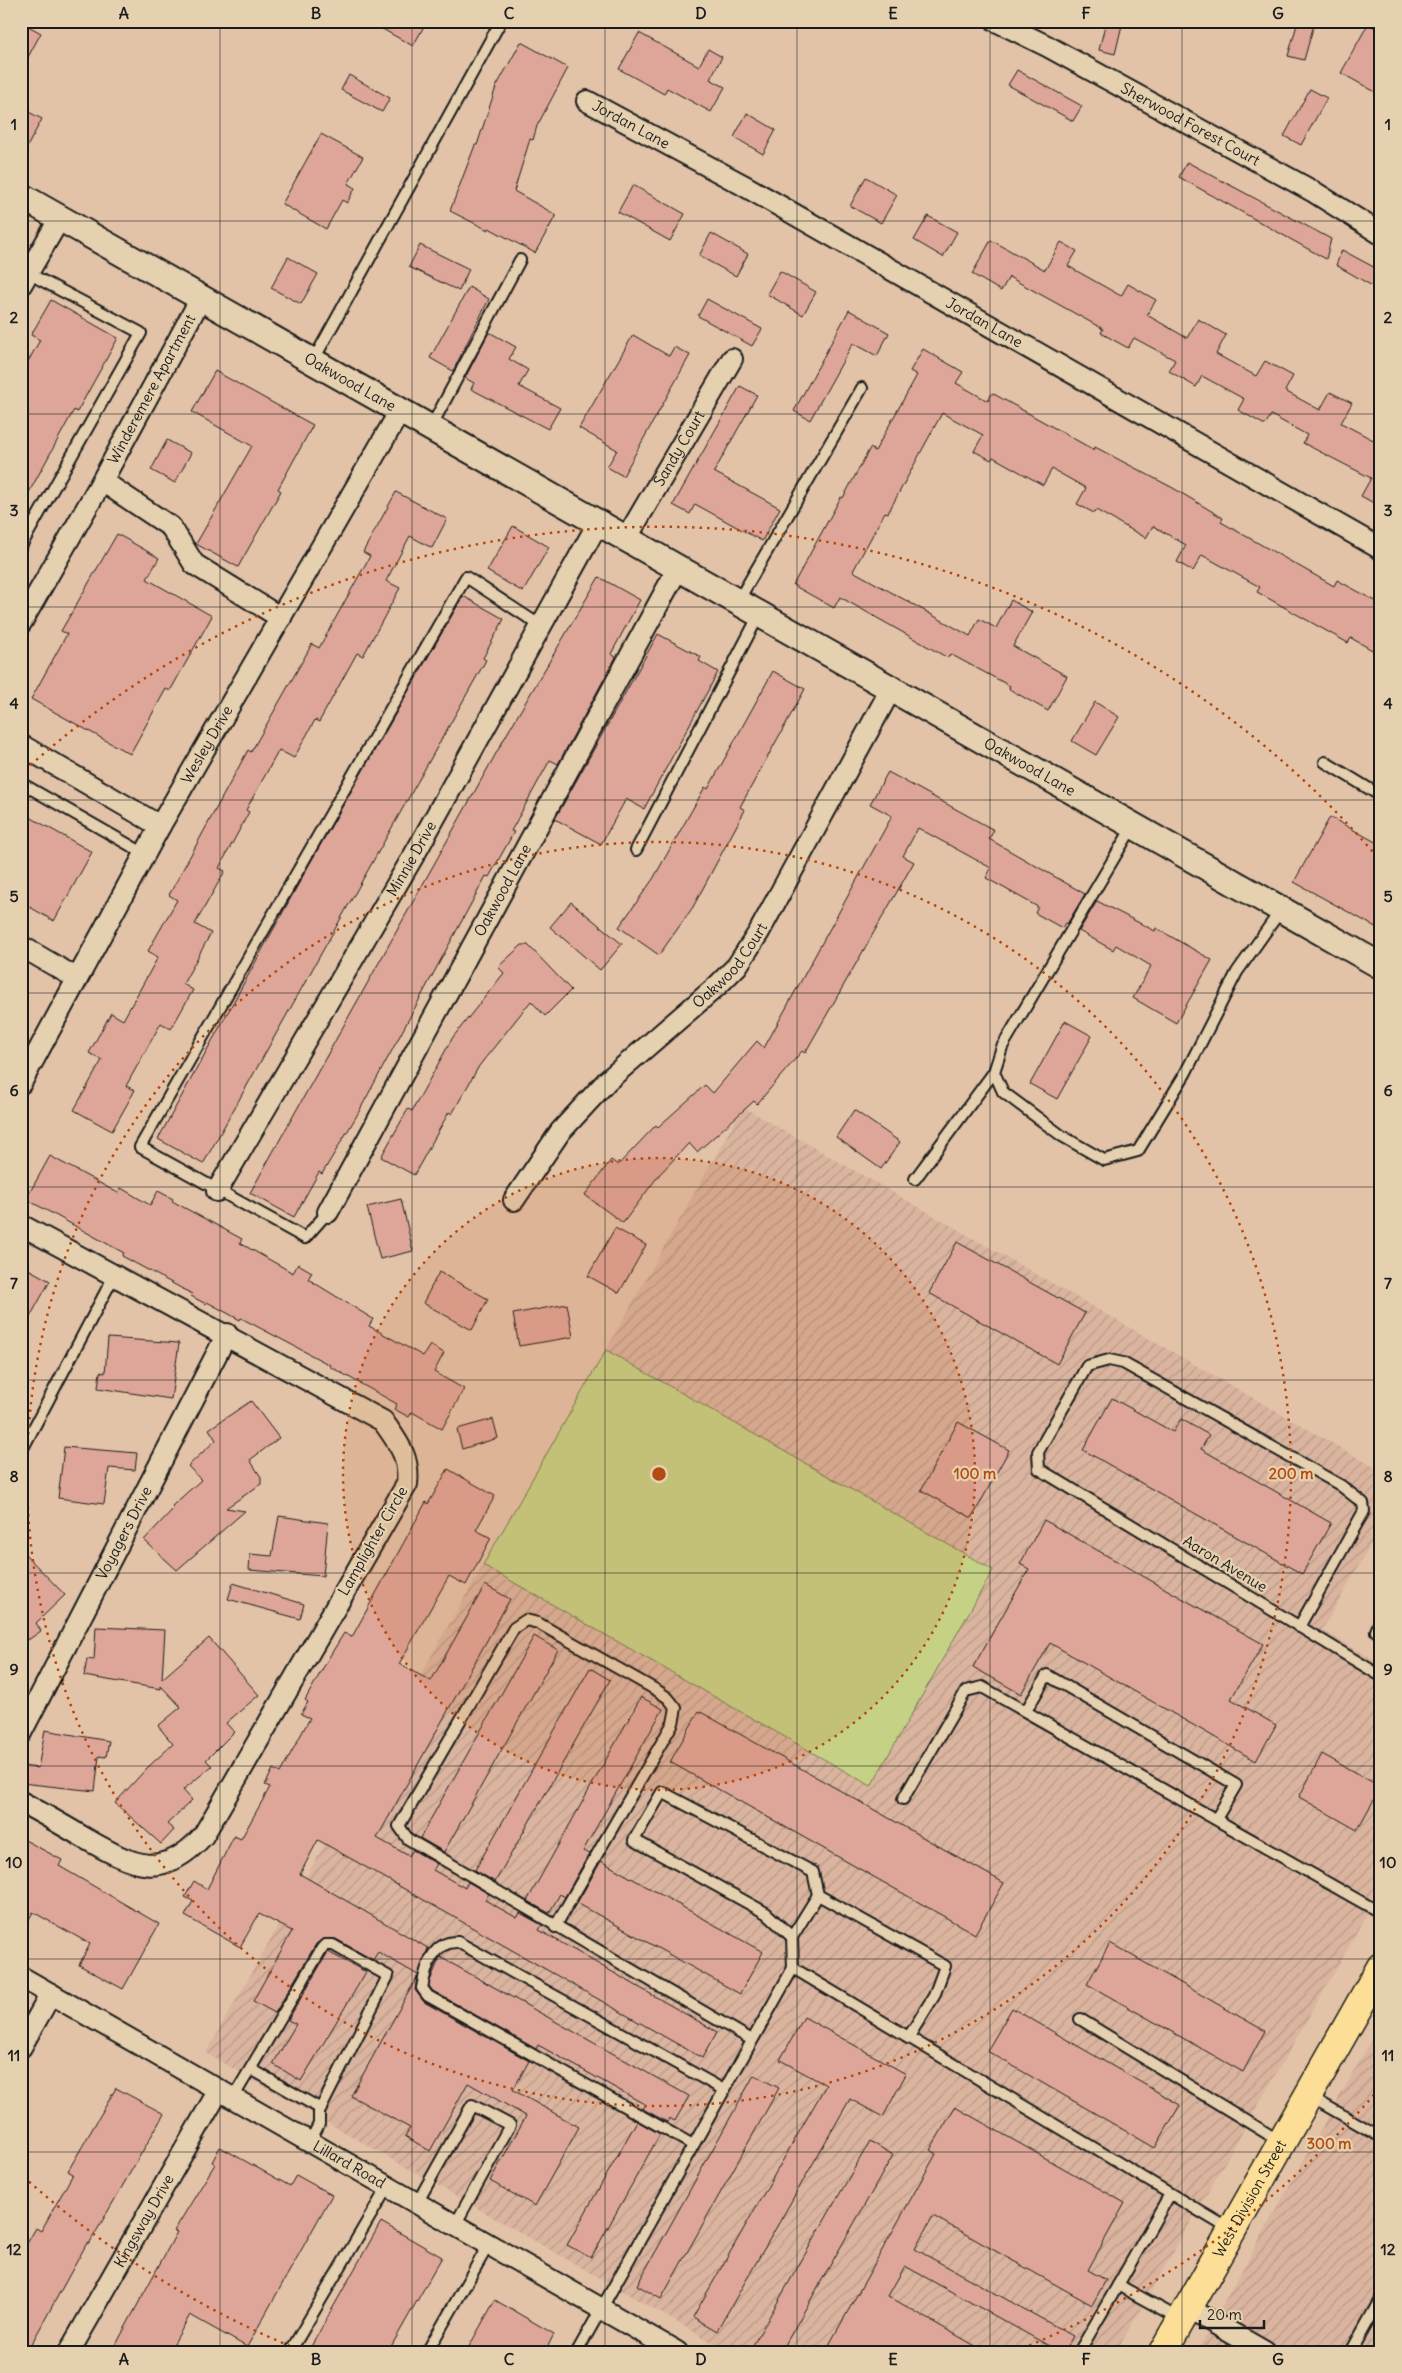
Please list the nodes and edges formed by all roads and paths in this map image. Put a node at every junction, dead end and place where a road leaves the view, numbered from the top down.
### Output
1 (501, 21) edge
2 (996, 21) edge
3 (587, 101) dead end
4 (21, 196) edge
5 (60, 218) junction
6 (1381, 234) edge
7 (520, 260) dead end
8 (23, 276) edge
9 (202, 298) junction
10 (732, 359) dead end
11 (313, 361) junction
12 (862, 388) dead end
13 (400, 411) junction
14 (430, 428) junction
15 (102, 481) junction
16 (598, 523) junction
17 (626, 539) junction
18 (21, 546) edge
19 (1381, 549) edge
20 (678, 568) junction
21 (737, 602) junction
22 (760, 614) junction
23 (281, 618) junction
24 (21, 623) edge
25 (541, 626) junction
26 (891, 689) junction
27 (21, 744) edge
28 (1325, 762) dead end
29 (21, 784) edge
30 (1381, 796) edge
31 (160, 826) junction
32 (1133, 826) junction
33 (636, 850) dead end
34 (145, 854) junction
35 (1281, 910) junction
36 (21, 946) edge
37 (1381, 966) edge
38 (76, 978) junction
39 (994, 1072) junction
40 (21, 1083) edge
41 (915, 1179) dead end
42 (217, 1191) junction
43 (514, 1200) dead end
44 (328, 1212) joint
45 (21, 1225) edge
46 (115, 1274) junction
47 (227, 1334) junction
48 (22, 1450) edge
49 (1381, 1618) edge
50 (1299, 1627) junction
51 (1381, 1635) edge
52 (1381, 1676) edge
53 (1026, 1711) junction
54 (21, 1733) edge
55 (903, 1799) dead end
56 (21, 1802) edge
57 (1216, 1819) junction
58 (818, 1895) junction
59 (1381, 1913) edge
60 (555, 1926) junction
61 (792, 1937) junction
62 (1381, 1967) edge
63 (793, 1968) junction
64 (21, 1977) edge
65 (51, 1994) junction
66 (1080, 2019) dead end
67 (908, 2038) junction
68 (752, 2040) junction
69 (21, 2047) edge
70 (251, 2069) junction
71 (724, 2090) junction
72 (226, 2094) junction
73 (1308, 2096) junction
74 (321, 2109) junction
75 (1381, 2137) edge
76 (310, 2142) junction
77 (1282, 2142) junction
78 (693, 2145) junction
79 (388, 2186) junction
80 (1170, 2194) junction
81 (417, 2203) junction
82 (455, 2225) junction
83 (1232, 2231) junction
84 (489, 2244) junction
85 (1118, 2285) junction
86 (1381, 2298) edge
87 (601, 2308) junction
88 (1184, 2314) junction
89 (70, 2352) edge
90 (290, 2352) edge
91 (427, 2352) edge
92 (577, 2352) edge
93 (678, 2352) edge
94 (1079, 2352) edge
95 (1163, 2352) edge
96 (1265, 2352) edge
97 (1351, 2352) edge

1 - 11 lane
2 - 6 street, Sherwood Forest Court
3 - 19 street, Jordan Lane
4 - 5 street, Oakwood Lane
5 - 8 street
5 - 9 street, Oakwood Lane
7 - 14 lane
8 - 18 lane
9 - 11 street, Oakwood Lane
9 - 15 street, Winderemere Apartment
10 - 17 street, Sandy Court
11 - 13 street, Oakwood Lane
12 - 21 lane
13 - 14 street, Oakwood Lane
13 - 23 street, Wesley Drive
14 - 16 street, Oakwood Lane
15 - 23 street, Winderemere Apartment
15 - 24 street, Winderemere Apartment
16 - 17 street, Oakwood Lane
16 - 25 street, Minnie Drive
17 - 20 street, Oakwood Lane
20 - 21 street, Oakwood Lane
20 - 44 street, Oakwood Lane
21 - 22 street, Oakwood Lane
22 - 26 street, Oakwood Lane
22 - 33 lane
23 - 31 street, Wesley Drive
25 - 42 street, Minnie Drive
25 - 42 lane
26 - 32 street, Oakwood Lane
26 - 43 street, Oakwood Court
27 - 31 street
28 - 30 lane
29 - 34 lane
31 - 34 street, Wesley Drive
32 - 35 street, Oakwood Lane
32 - 39 lane
34 - 38 street, Wesley Drive
35 - 37 street, Oakwood Lane
35 - 39 lane
36 - 38 street
38 - 40 street, Wesley Drive
39 - 41 lane
42 - 44 lane
45 - 46 street, Lamplighter Circle
46 - 47 street, Lamplighter Circle
46 - 48 lane
47 - 54 street, Voyagers Drive
47 - 56 street, Lamplighter Circle
49 - 51 lane
50 - 50 lane, Aaron Avenue
50 - 52 lane, Aaron Avenue
53 - 55 lane
53 - 57 lane
53 - 57 lane
57 - 59 lane
58 - 61 lane
58 - 61 lane
58 - 67 lane
60 - 60 lane
60 - 68 lane
61 - 63 lane
62 - 73 main road, West Division Street
63 - 67 lane
63 - 68 lane
64 - 65 street, Lillard Road
65 - 69 street
65 - 72 street, Lillard Road
66 - 77 lane
67 - 80 lane
68 - 71 lane
70 - 72 lane
70 - 74 lane
70 - 74 lane
71 - 78 lane
71 - 78 lane
72 - 76 street, Lillard Road
72 - 89 street, Kingsway Drive
73 - 75 lane
73 - 77 main road, West Division Street
74 - 76 lane
76 - 79 street, Lillard Road
77 - 83 main road, West Division Street
78 - 87 lane
79 - 81 street, Lillard Road
79 - 90 lane
80 - 83 lane
80 - 85 lane
81 - 82 street, Lillard Road
81 - 82 lane
82 - 84 street, Lillard Road
83 - 88 main road, West Division Street
84 - 87 street, Lillard Road
84 - 91 lane
85 - 88 lane
85 - 94 lane
86 - 97 lane
87 - 92 lane
87 - 93 street, Lillard Road
88 - 95 main road, West Division Street
88 - 96 street

